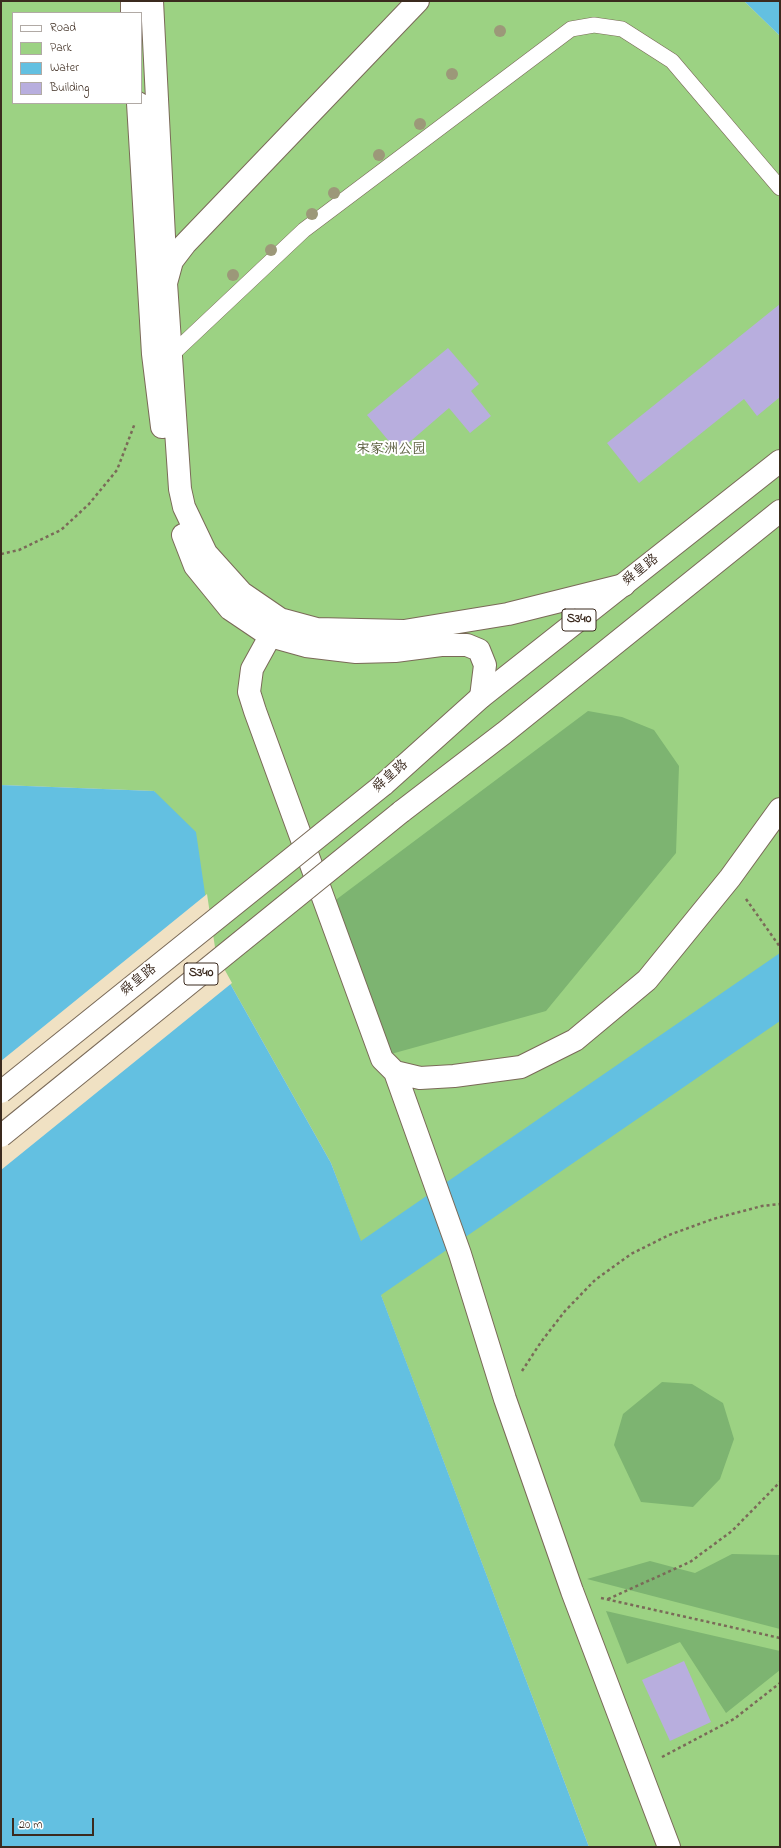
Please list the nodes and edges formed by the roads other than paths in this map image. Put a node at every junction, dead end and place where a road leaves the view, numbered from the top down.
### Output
1 (132, 1) edge
2 (152, 1) edge
3 (418, 1) edge
4 (132, 12) edge
5 (138, 104) edge
6 (780, 188) edge
7 (166, 283) junction
8 (171, 355) junction
9 (155, 370) junction
10 (780, 461) edge
11 (780, 511) edge
12 (624, 585) junction
13 (275, 627) junction
14 (481, 697) junction
15 (780, 809) edge
16 (395, 1072) junction
17 (1, 1092) edge
18 (1, 1136) edge
19 (669, 1847) edge

1 - 4 street
2 - 7 street
3 - 7 street
5 - 9 street
6 - 8 lane
7 - 8 street
8 - 9 lane
8 - 13 street
9 - 13 street
10 - 12 street, 舜皇路 / S340
11 - 18 street, S340, bridge
12 - 13 street
12 - 14 street, 舜皇路 / S340
13 - 14 street
13 - 16 street
14 - 17 street, 舜皇路 / S340, bridge
15 - 16 street
16 - 19 street

